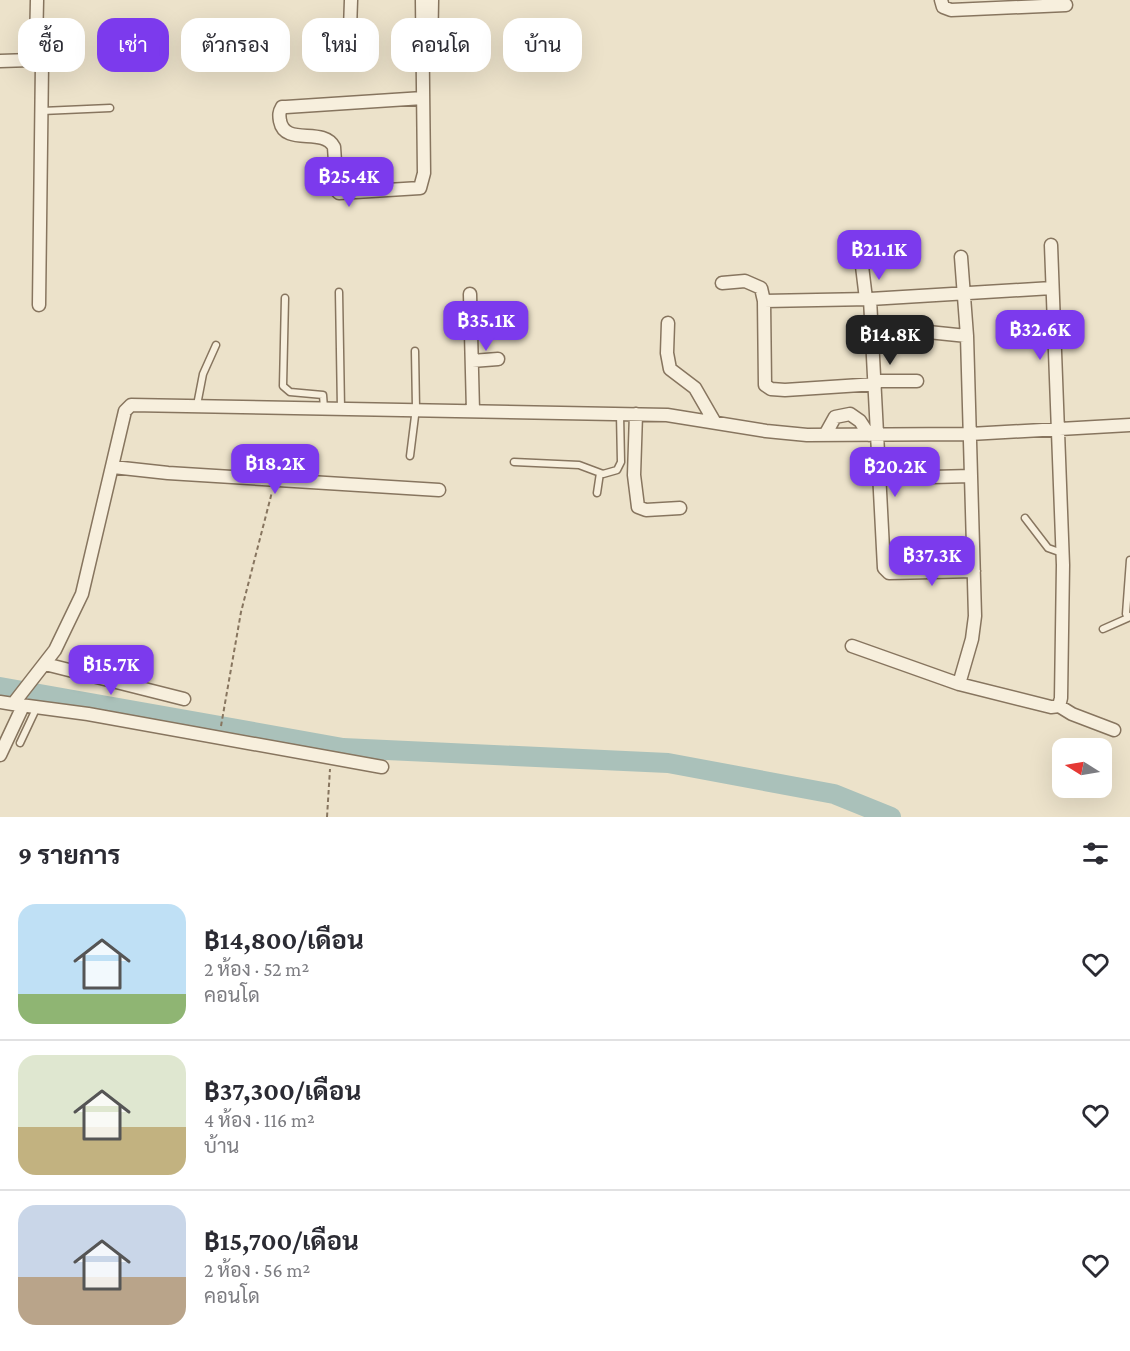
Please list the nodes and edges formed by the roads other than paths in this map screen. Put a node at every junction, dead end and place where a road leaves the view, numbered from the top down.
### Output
1 (37, 0) edge
2 (351, 0) edge
3 (422, 0) edge
4 (432, 0) edge
5 (940, 0) edge
6 (1066, 5) dead end
7 (37, 18) edge
8 (350, 18) edge
9 (432, 18) edge
10 (0, 61) edge
11 (423, 98) junction
12 (110, 108) dead end
13 (42, 111) junction
14 (1051, 245) dead end
15 (961, 257) dead end
16 (862, 266) dead end
17 (722, 284) dead end
18 (1052, 288) junction
19 (339, 292) dead end
20 (964, 293) junction
21 (470, 294) dead end
22 (285, 298) dead end
23 (868, 299) junction
24 (764, 301) junction
25 (39, 305) dead end
26 (668, 323) dead end
27 (928, 332) dead end
28 (967, 336) junction
29 (216, 345) dead end
30 (415, 351) dead end
31 (498, 359) dead end
32 (472, 361) junction
33 (917, 381) dead end
34 (875, 382) junction
35 (197, 405) junction
36 (324, 408) junction
37 (416, 408) junction
38 (341, 409) junction
39 (473, 411) junction
40 (620, 413) junction
41 (636, 414) junction
42 (714, 421) junction
43 (1130, 425) edge
44 (1057, 431) junction
45 (970, 434) junction
46 (825, 435) junction
47 (873, 435) junction
48 (410, 456) dead end
49 (513, 462) dead end
50 (113, 467) junction
51 (600, 473) junction
52 (932, 477) dead end
53 (971, 477) junction
54 (440, 489) dead end
55 (597, 493) dead end
56 (680, 508) dead end
57 (1025, 518) dead end
58 (1062, 553) junction
59 (1130, 560) edge
60 (974, 571) junction
61 (1130, 617) edge
62 (1103, 629) dead end
63 (852, 646) dead end
64 (45, 664) junction
65 (959, 684) junction
66 (184, 699) dead end
67 (18, 704) edge
68 (1059, 706) junction
69 (1113, 730) dead end
70 (20, 742) dead end
71 (0, 755) edge
72 (382, 767) dead end

1 - 7 street
2 - 8 street
3 - 11 street
4 - 9 street
5 - 6 street
10 - 13 street
11 - 11 street
12 - 13 lane
13 - 25 street
14 - 18 street
15 - 20 street
16 - 23 street
17 - 24 street
18 - 20 street
18 - 44 street
19 - 38 lane
20 - 23 street
20 - 28 street
21 - 32 street
22 - 36 lane
23 - 24 street
23 - 34 street
24 - 34 street
26 - 42 street
27 - 28 street
28 - 45 street
29 - 35 lane
30 - 37 lane
31 - 32 street
32 - 39 street
33 - 34 street
34 - 47 street
35 - 36 street
35 - 50 street
36 - 38 street
37 - 38 street
37 - 39 street
37 - 48 lane
39 - 40 street
40 - 41 street
40 - 51 lane
41 - 42 street
41 - 56 street
42 - 46 street
43 - 44 street
44 - 45 street
44 - 58 street
45 - 47 street
45 - 53 street
46 - 47 street
46 - 47 street
47 - 60 street
49 - 51 lane
50 - 54 street
50 - 64 street
51 - 55 lane
52 - 53 street
53 - 60 street
57 - 58 lane
58 - 68 street
59 - 61 lane
60 - 65 street
61 - 62 lane
63 - 65 street
64 - 66 street
64 - 67 street
65 - 68 street
67 - 70 lane
67 - 71 street
67 - 72 street
68 - 69 street

